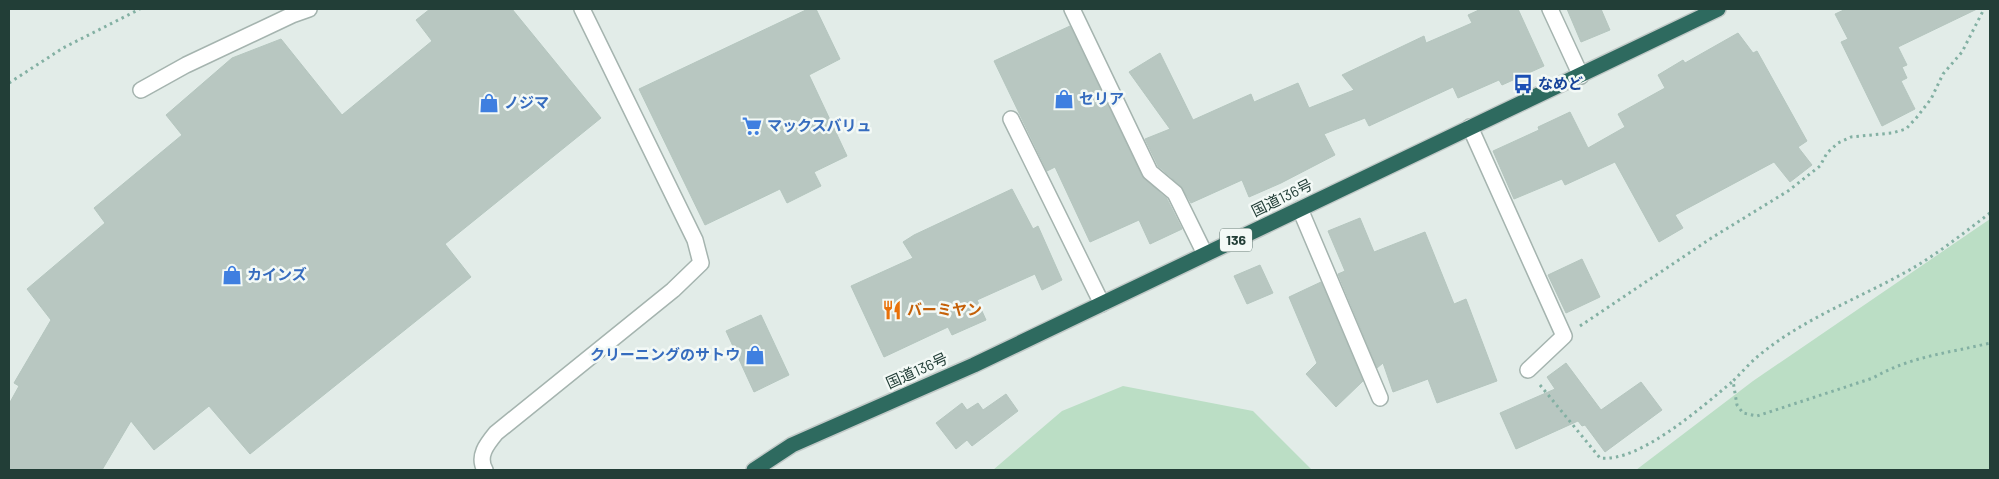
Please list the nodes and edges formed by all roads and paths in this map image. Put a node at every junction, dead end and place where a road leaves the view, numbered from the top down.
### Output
1 (140, 9) edge
2 (309, 9) edge
3 (582, 9) edge
4 (1072, 9) edge
5 (1550, 9) edge
6 (1718, 9) edge
7 (1984, 9) edge
8 (1581, 76) junction
9 (9, 82) edge
10 (141, 90) dead end
11 (1011, 119) dead end
12 (1470, 128) junction
13 (1300, 209) junction
14 (1990, 213) edge
15 (1205, 254) junction
16 (1102, 304) junction
17 (1562, 337) junction
18 (1990, 343) edge
19 (1528, 370) joint
20 (1733, 381) junction
21 (1380, 398) dead end
22 (486, 470) edge
23 (754, 470) edge

1 - 9 path
2 - 10 street
3 - 22 street
4 - 15 street
5 - 8 street
6 - 8 highway, 国道136号 / 136
7 - 17 path
8 - 12 highway, 国道136号 / 136
11 - 16 street
12 - 13 highway, 国道136号 / 136
12 - 17 street
13 - 15 highway, 国道136号 / 136
13 - 21 street
14 - 20 path
15 - 16 highway, 国道136号 / 136
16 - 23 highway, 国道136号 / 136
17 - 19 street
18 - 20 path
19 - 20 path

